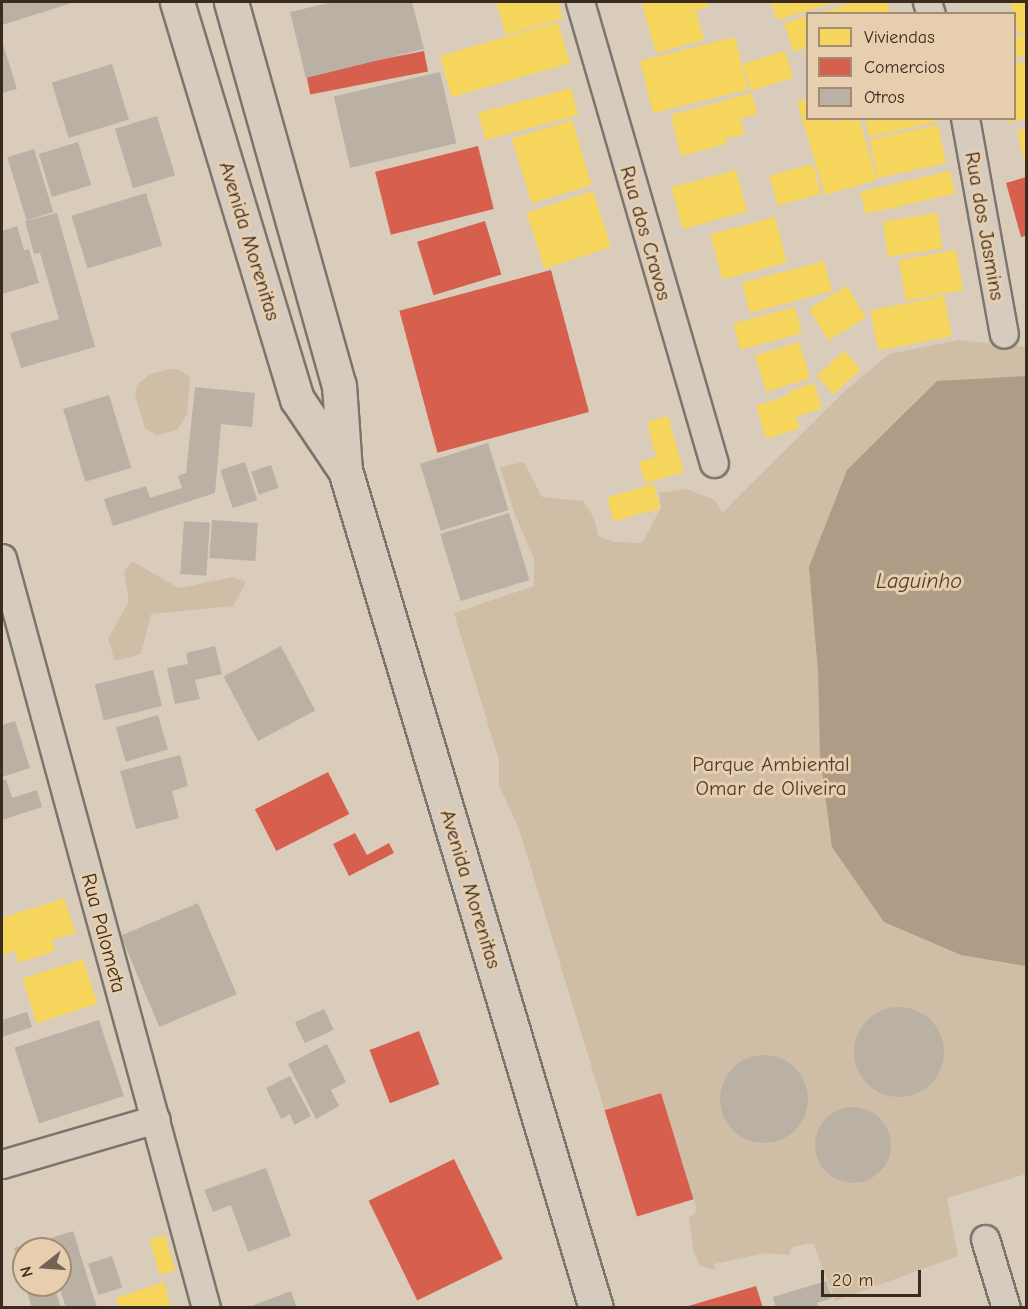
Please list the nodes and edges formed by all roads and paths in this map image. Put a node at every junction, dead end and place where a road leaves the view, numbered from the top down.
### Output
1 (177, 2) edge
2 (231, 2) edge
3 (580, 2) edge
4 (965, 120) edge
5 (1004, 334) dead end
6 (714, 463) dead end
7 (345, 470) junction
8 (2, 558) edge
9 (156, 1119) junction
10 (2, 1164) edge
11 (985, 1239) dead end
12 (206, 1308) edge
13 (596, 1308) edge
14 (1006, 1308) edge

1 - 7 main road, Avenida Morenitas
2 - 7 main road, Avenida Morenitas
3 - 6 street, Rua dos Cravos
4 - 5 street, Rua dos Jasmins
7 - 13 main road, Avenida Morenitas
8 - 9 street, Rua Palometa
9 - 10 street
9 - 12 street, Rua Palometa
11 - 14 street

